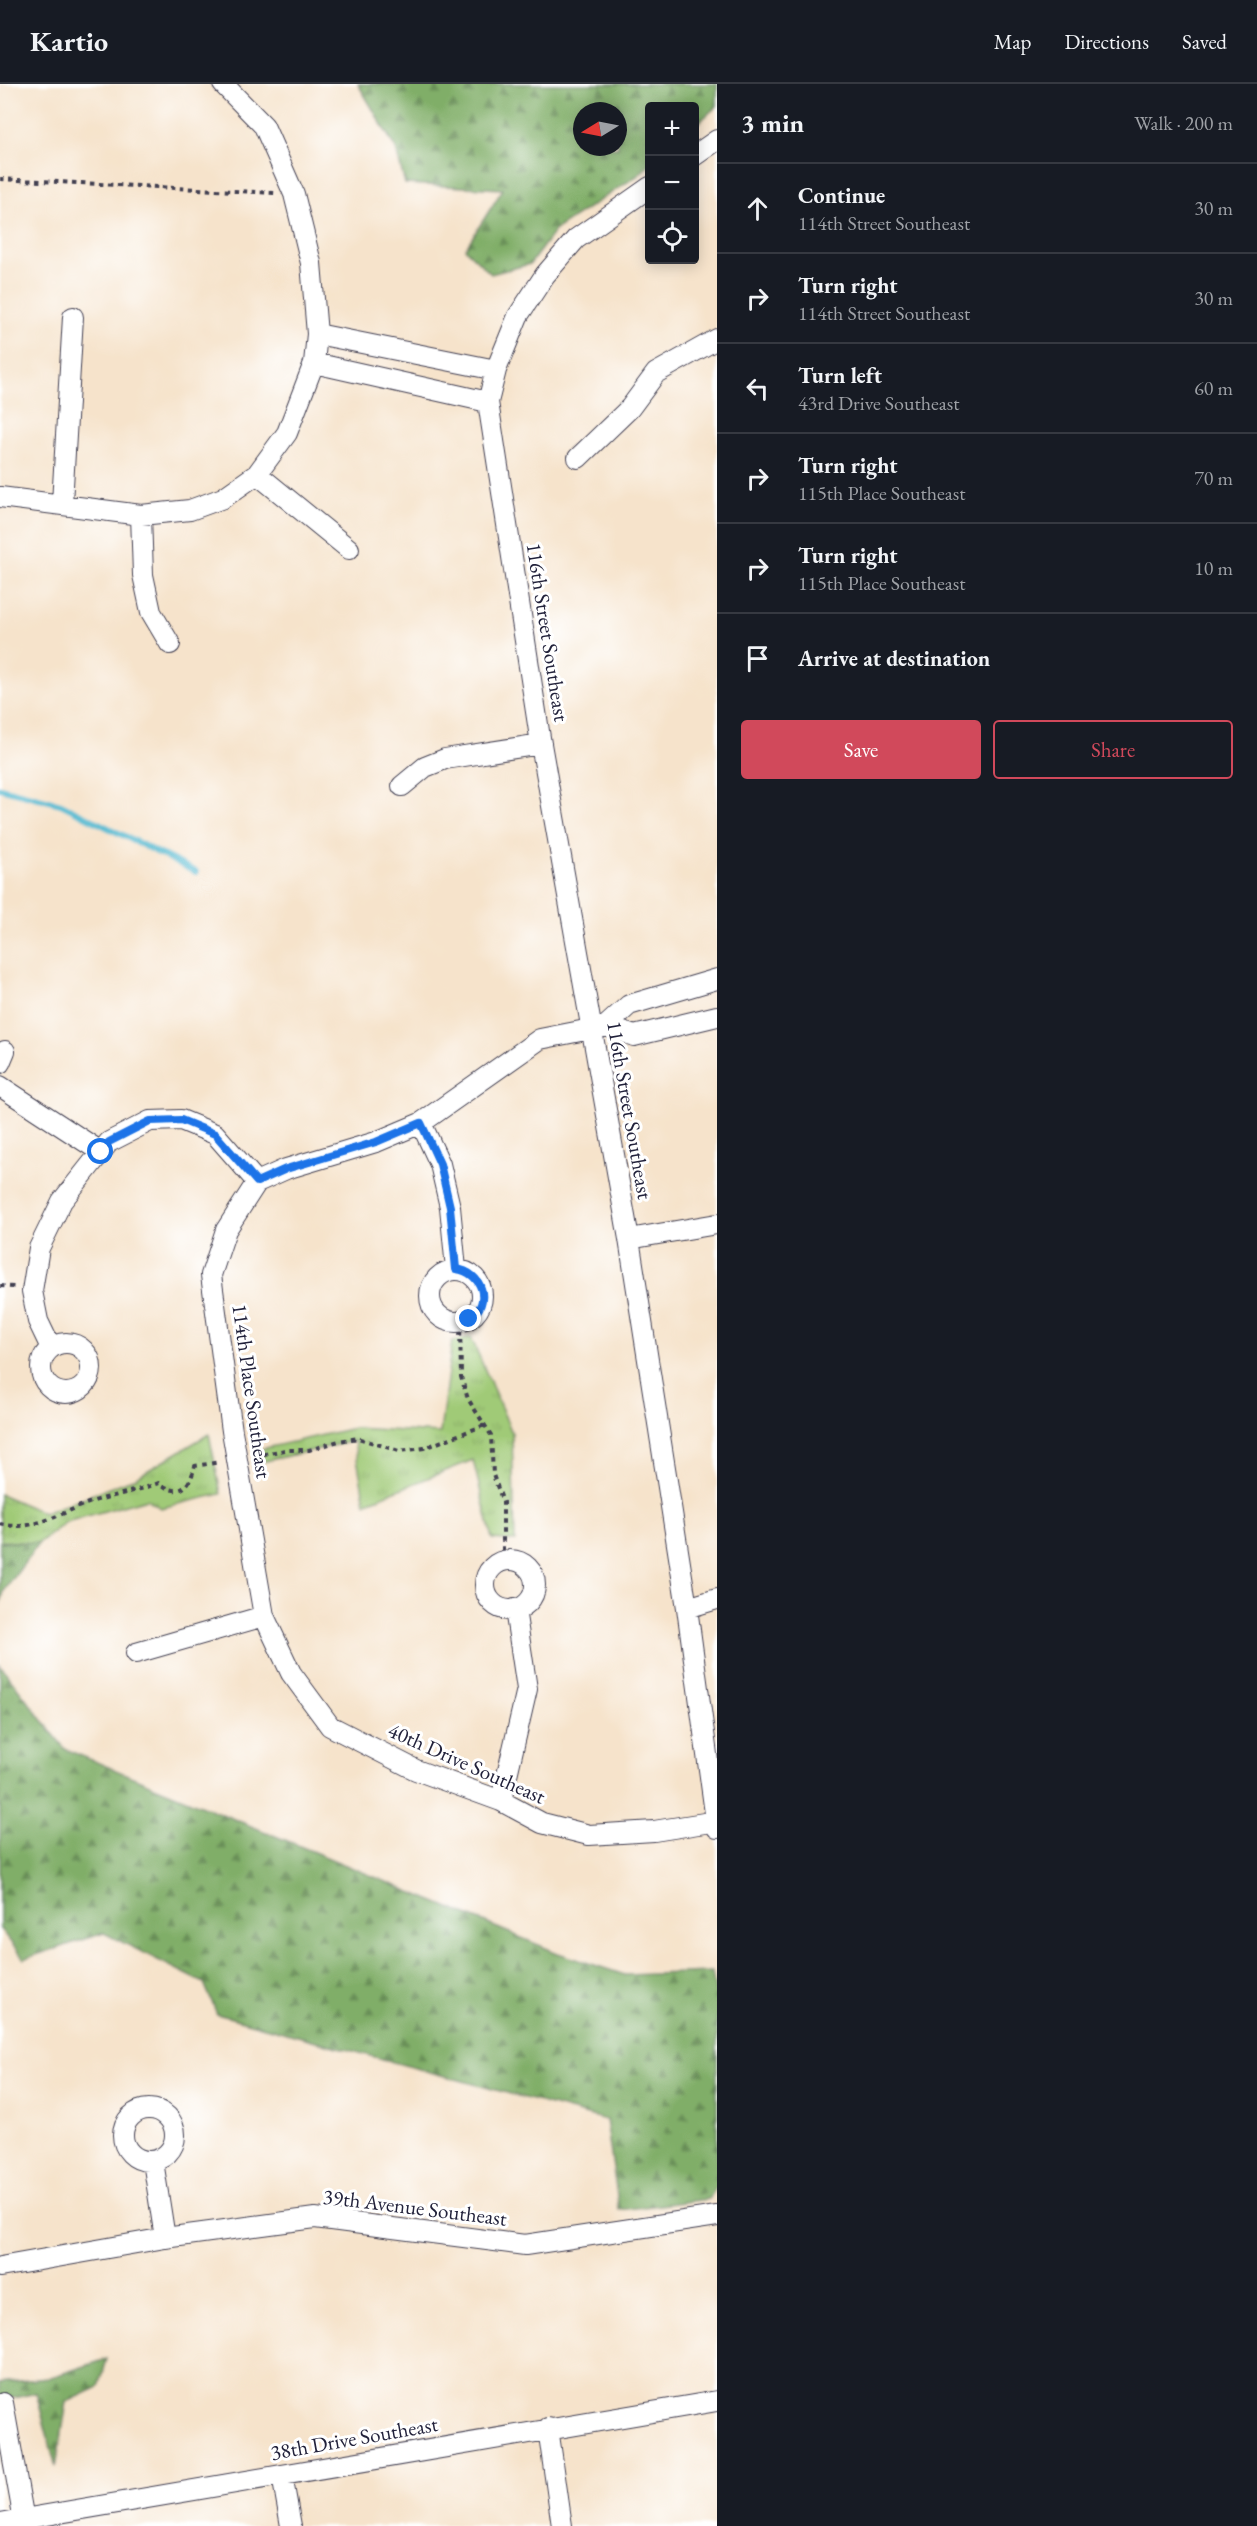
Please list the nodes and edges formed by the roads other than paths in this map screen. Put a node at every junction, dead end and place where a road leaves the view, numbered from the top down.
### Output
1 (223, 84) edge
2 (717, 141) edge
3 (699, 153) edge
4 (645, 191) edge
5 (73, 317) dead end
6 (317, 334) junction
7 (717, 339) edge
8 (314, 363) junction
9 (496, 370) junction
10 (488, 402) junction
11 (578, 458) dead end
12 (257, 474) junction
13 (0, 497) edge
14 (62, 503) junction
15 (141, 515) junction
16 (349, 549) dead end
17 (170, 644) dead end
18 (541, 744) junction
19 (402, 786) dead end
20 (717, 979) edge
21 (717, 1016) edge
22 (598, 1027) junction
23 (0, 1086) edge
24 (421, 1123) junction
25 (101, 1152) junction
26 (257, 1182) junction
27 (717, 1224) edge
28 (629, 1239) junction
29 (456, 1269) junction
30 (51, 1348) dead end
31 (717, 1599) edge
32 (687, 1608) junction
33 (515, 1610) junction
34 (264, 1616) junction
35 (136, 1653) dead end
36 (501, 1801) junction
37 (717, 1824) edge
38 (153, 2161) dead end
39 (717, 2216) edge
40 (165, 2238) junction
41 (0, 2267) edge
42 (717, 2401) edge
43 (3, 2403) dead end
44 (548, 2428) junction
45 (282, 2475) junction
46 (24, 2522) edge
47 (0, 2523) edge
48 (291, 2526) edge
49 (562, 2526) edge

1 - 6 street
2 - 3 street
4 - 9 street
5 - 14 street
6 - 8 street
6 - 9 street
7 - 11 street
8 - 10 street
8 - 12 street
9 - 10 street
10 - 18 street, 116th Street Southeast
12 - 15 street
12 - 16 street
13 - 14 street
14 - 15 street
15 - 17 street
18 - 19 street
18 - 22 street, 116th Street Southeast
20 - 22 street
21 - 22 street
22 - 24 street
22 - 28 street, 116th Street Southeast
23 - 25 street
24 - 26 street
24 - 29 street
25 - 26 street
25 - 30 street
26 - 34 street, 114th Place Southeast
27 - 28 street
28 - 32 street, 116th Street Southeast
29 - 29 street
31 - 32 street
32 - 37 street, 116th Street Southeast
33 - 33 street
33 - 36 street
34 - 35 street
34 - 36 street, 40th Drive Southeast
36 - 37 street, 40th Drive Southeast
38 - 40 street
39 - 40 street, 39th Avenue Southeast
40 - 41 street, 39th Avenue Southeast
42 - 44 street, 38th Drive Southeast
43 - 46 street
44 - 45 street, 38th Drive Southeast
44 - 49 street
45 - 46 street, 38th Drive Southeast
45 - 48 street
46 - 47 street, 38th Drive Southeast

